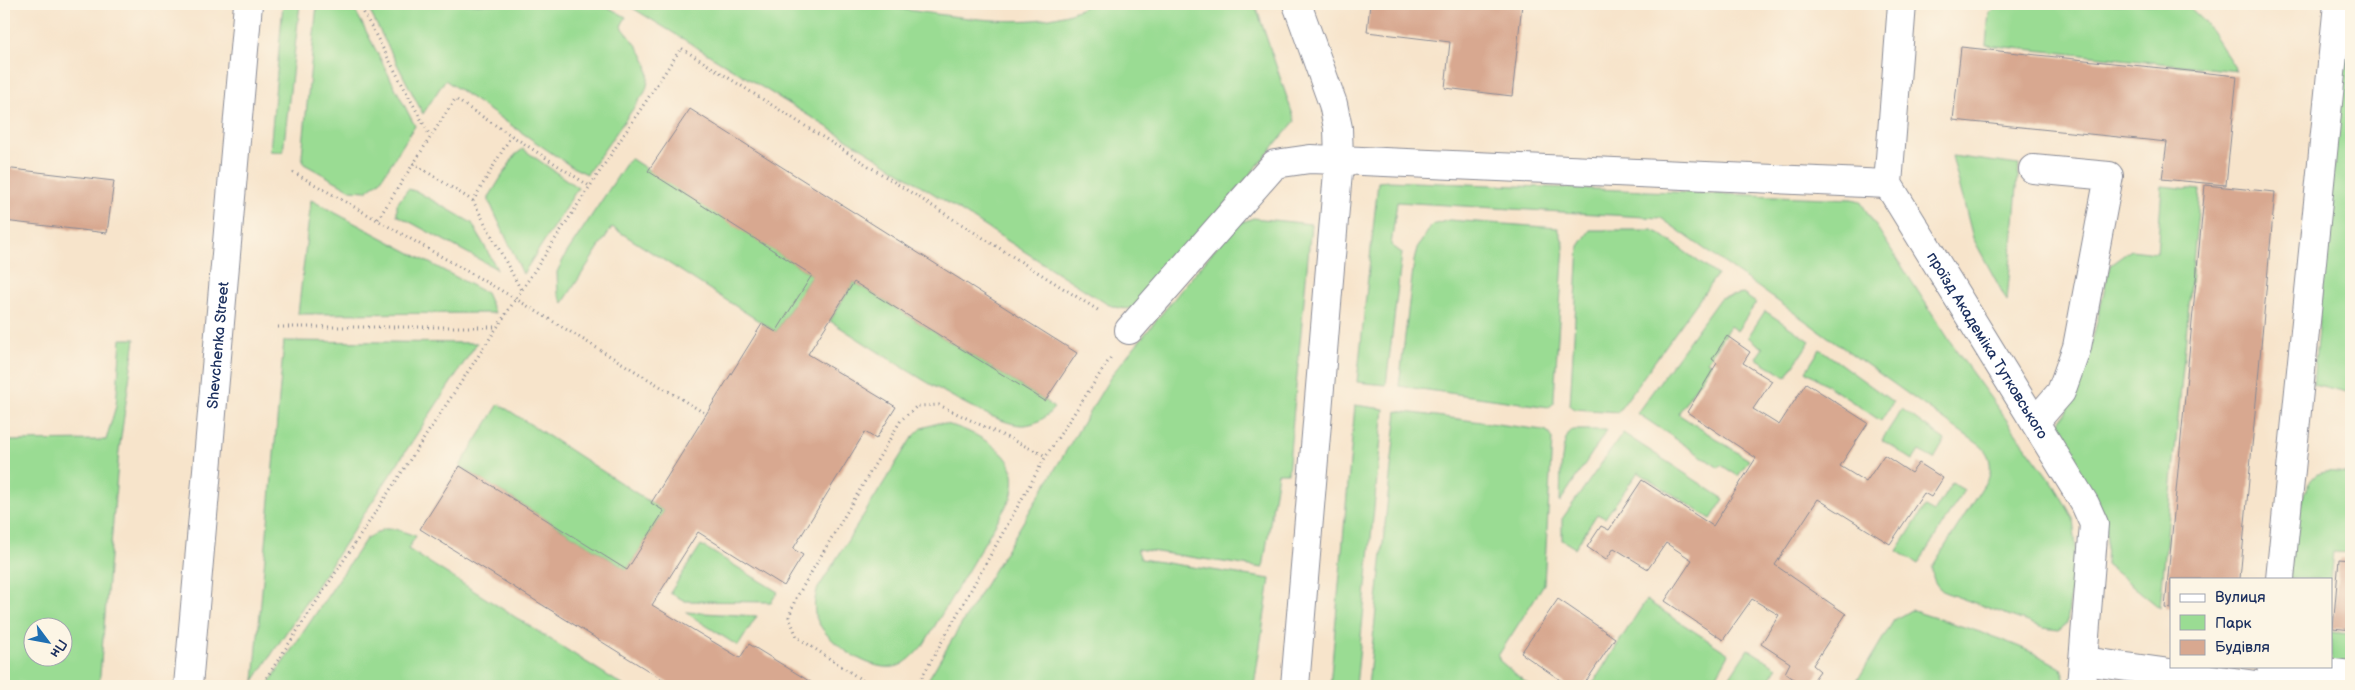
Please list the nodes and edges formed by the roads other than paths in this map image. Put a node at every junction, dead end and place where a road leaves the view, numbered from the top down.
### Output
1 (248, 4) edge
2 (1297, 4) edge
3 (1902, 4) edge
4 (2338, 4) edge
5 (1339, 160) junction
6 (2033, 169) dead end
7 (1888, 184) junction
8 (1129, 330) road end
9 (2035, 422) junction
10 (2280, 578) edge
11 (2270, 668) edge
12 (2289, 668) edge
13 (2083, 674) edge
14 (2351, 675) edge
15 (188, 686) edge
16 (1295, 686) edge
17 (2265, 686) edge

1 - 15 street, Shevchenka Street
2 - 5 street
3 - 7 street
4 - 10 street
5 - 7 street
5 - 8 street
5 - 16 street
6 - 9 street
7 - 9 street, проїзд Академіка Тутковського
9 - 13 street, проїзд Академіка Тутковського
11 - 17 street
12 - 14 street
13 - 17 street

